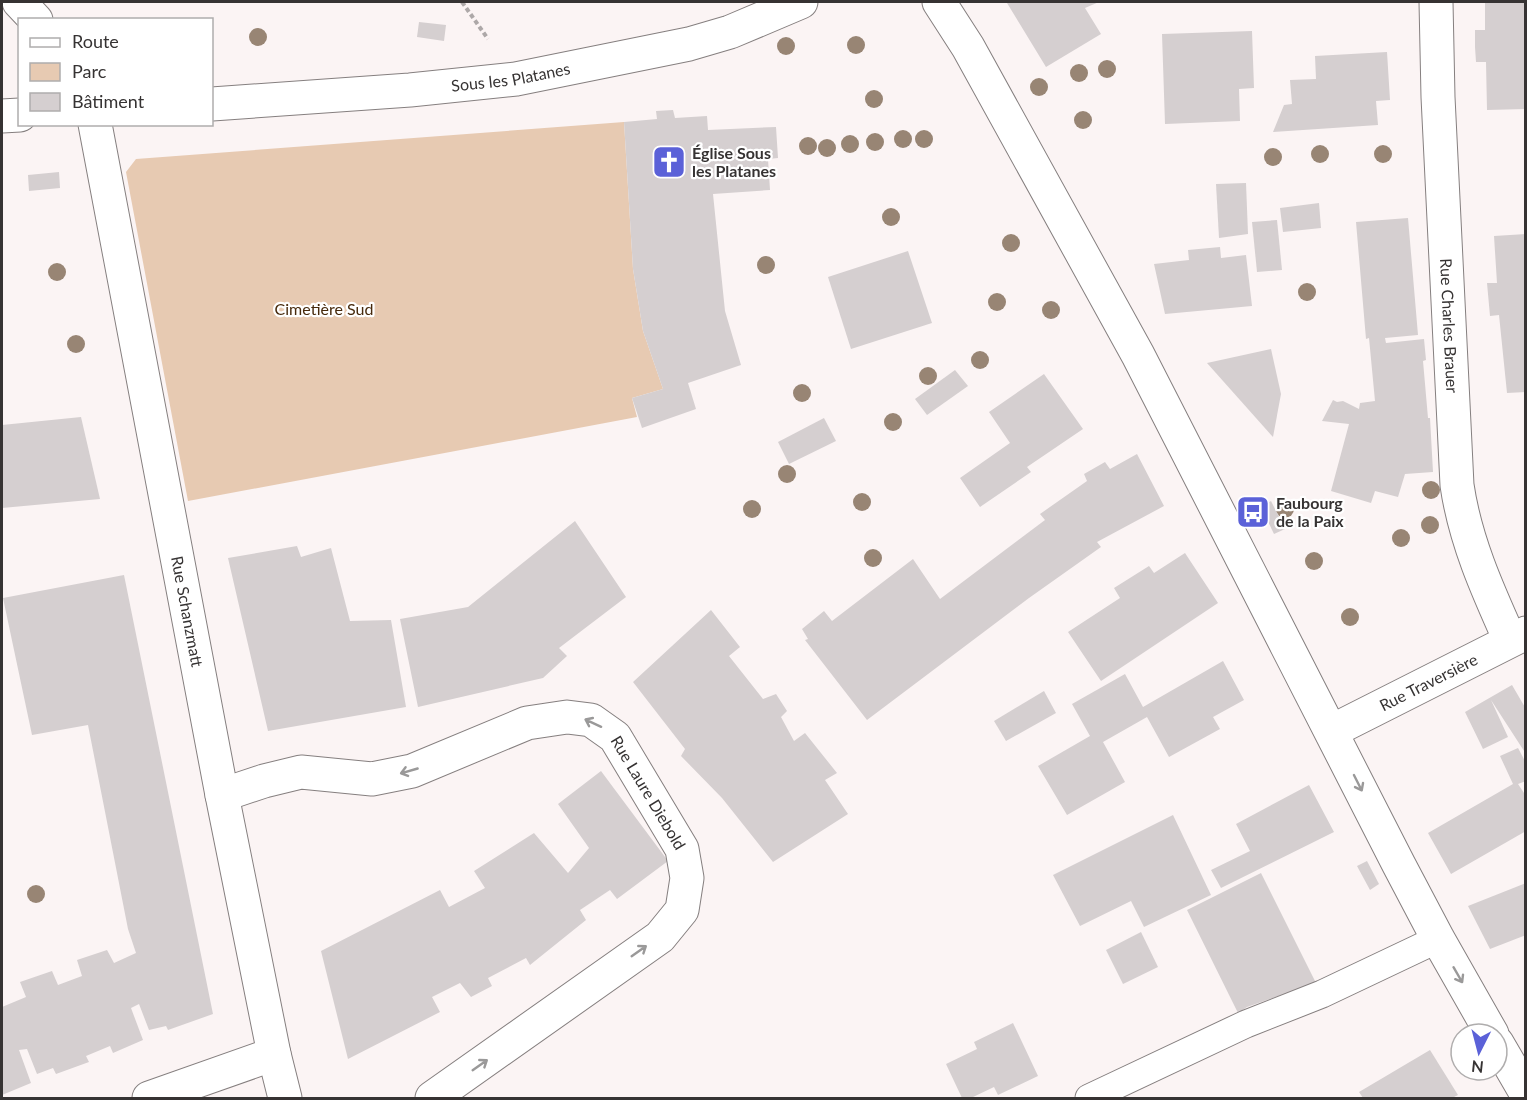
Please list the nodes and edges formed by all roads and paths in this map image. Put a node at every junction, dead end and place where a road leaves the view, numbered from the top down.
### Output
1 (19, 2) edge
2 (801, 2) edge
3 (939, 2) edge
4 (1436, 2) edge
5 (34, 18) edge
6 (213, 104) edge
7 (18, 115) edge
8 (2, 116) edge
9 (95, 126) edge
10 (1518, 636) edge
11 (1332, 731) junction
12 (222, 795) junction
13 (1438, 939) junction
14 (1485, 1022) edge
15 (274, 1054) junction
16 (1509, 1064) edge
17 (1526, 1093) edge
18 (149, 1098) edge
19 (285, 1098) edge
20 (432, 1098) edge
21 (1089, 1098) edge

1 - 5 street
2 - 6 street, Sous les Platanes
3 - 11 street
4 - 10 street, Rue Charles Brauer
7 - 8 street
9 - 12 street, Rue Schanzmatt
10 - 11 street, Rue Traversière
11 -> 13 street
12 - 15 street, Rue Schanzmatt
20 -> 12 street, Rue Laure Diebold
13 -> 14 street
13 - 21 lane
15 - 18 street
15 - 19 street, Rue Schanzmatt
16 - 17 street

